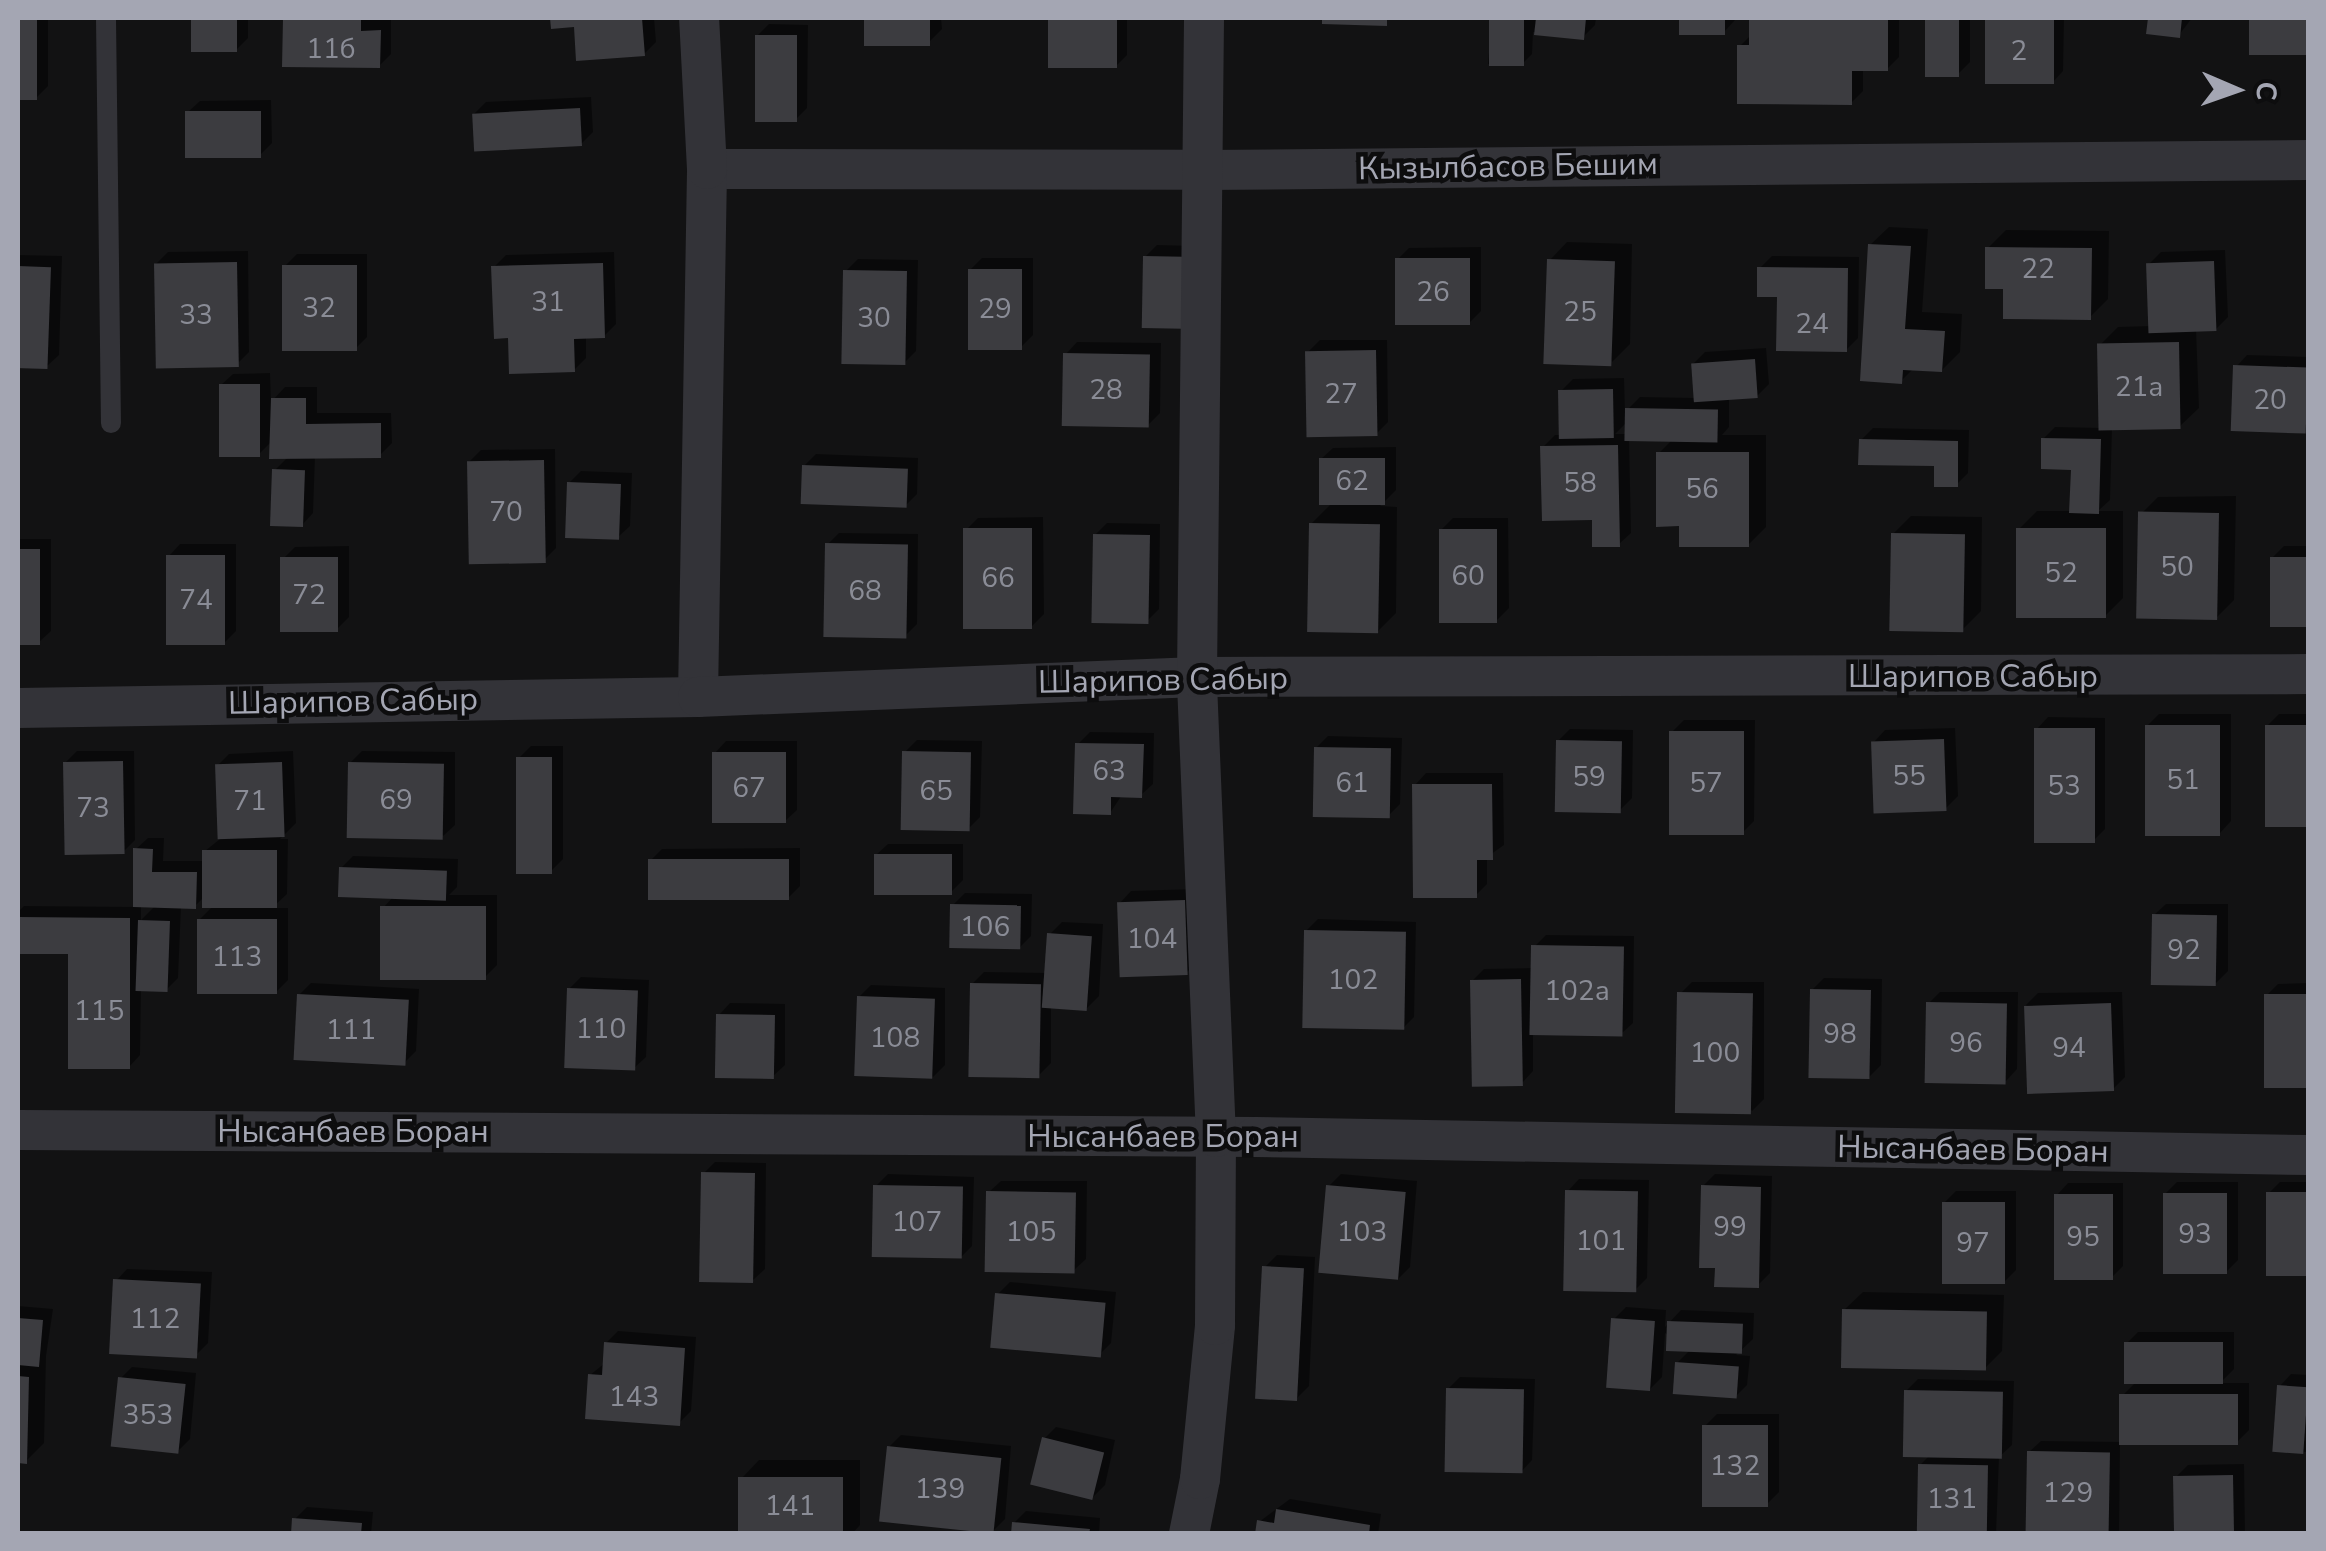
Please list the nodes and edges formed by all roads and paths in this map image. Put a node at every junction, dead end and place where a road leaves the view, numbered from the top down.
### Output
1 (106, 18) edge
2 (699, 18) edge
3 (1204, 18) edge
4 (2308, 160) edge
5 (708, 169) junction
6 (1204, 170) junction
7 (112, 423) dead end
8 (2308, 674) edge
9 (1196, 677) junction
10 (698, 697) junction
11 (18, 708) edge
12 (18, 1130) edge
13 (1216, 1137) junction
14 (2308, 1155) edge
15 (1189, 1534) edge

1 - 7 lane
2 - 5 street
3 - 6 street
4 - 6 street, Кызылбасов Бешим
5 - 6 street, Кызылбасов Бешим
5 - 10 street
6 - 9 street
8 - 9 street, Шарипов Сабыр
9 - 10 street, Шарипов Сабыр
9 - 13 street
10 - 11 street, Шарипов Сабыр
12 - 13 street, Нысанбаев Боран
13 - 14 street, Нысанбаев Боран
13 - 15 street

